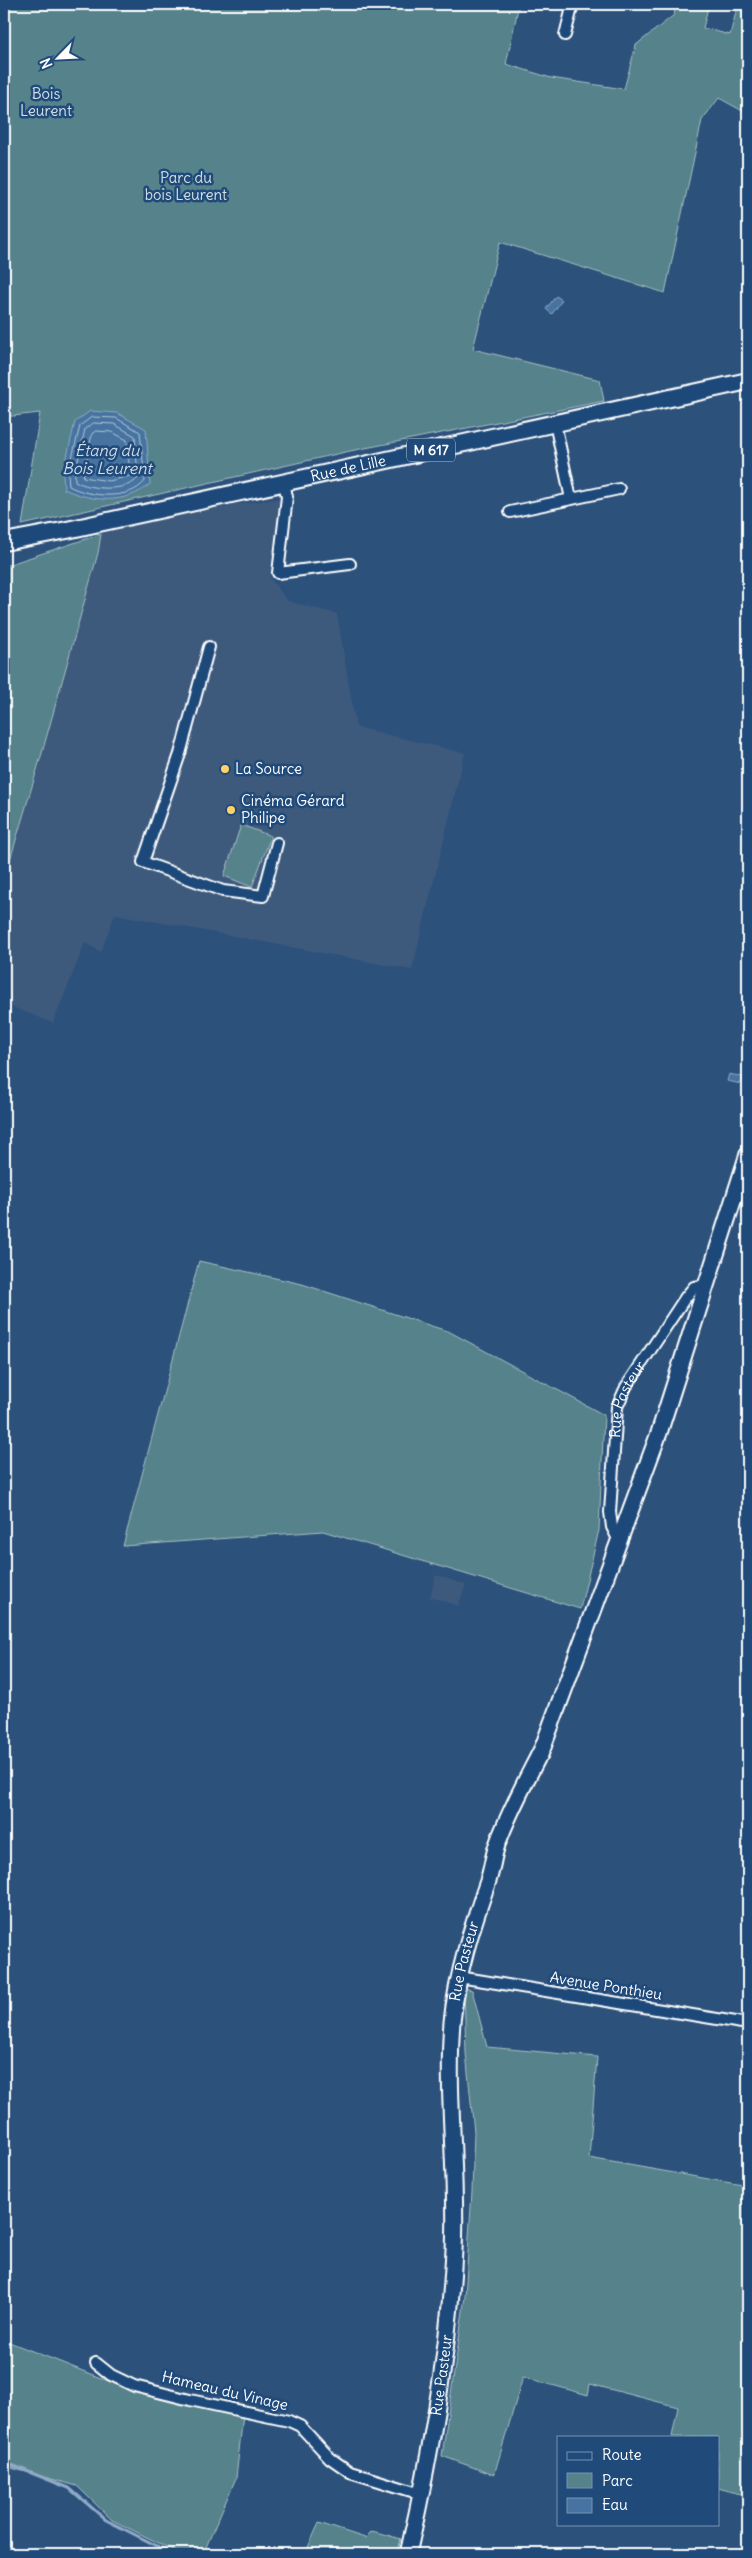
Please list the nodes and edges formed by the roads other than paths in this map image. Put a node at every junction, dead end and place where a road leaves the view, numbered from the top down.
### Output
1 (573, 4) edge
2 (565, 35) dead end
3 (748, 381) edge
4 (555, 423) junction
5 (284, 482) junction
6 (618, 489) dead end
7 (571, 499) junction
8 (510, 512) dead end
9 (67, 530) junction
10 (4, 542) edge
11 (4, 550) edge
12 (350, 564) dead end
13 (209, 647) dead end
14 (277, 843) dead end
15 (748, 1154) edge
16 (707, 1285) junction
17 (619, 1541) junction
18 (459, 1977) junction
19 (748, 2024) edge
20 (96, 2363) dead end
21 (421, 2494) junction
22 (408, 2554) edge

1 - 2 street
3 - 4 main road, Rue de Lille / M 617
4 - 5 main road, Rue de Lille / M 617
4 - 7 street
5 - 9 main road, Rue de Lille / M 617
5 - 12 street
6 - 7 street
7 - 8 street
9 - 10 main road, Rue de Lille / M 617
9 - 11 main road, Rue de Lille / M 617
13 - 14 street
15 - 16 main road, Rue Pasteur
16 - 17 main road, Rue Pasteur
16 - 17 street, Rue Pasteur
17 - 18 main road, Rue Pasteur
18 - 19 street, Avenue Ponthieu
18 - 21 main road, Rue Pasteur
20 - 21 street, Hameau du Vinage
21 - 22 main road, Rue Pasteur

